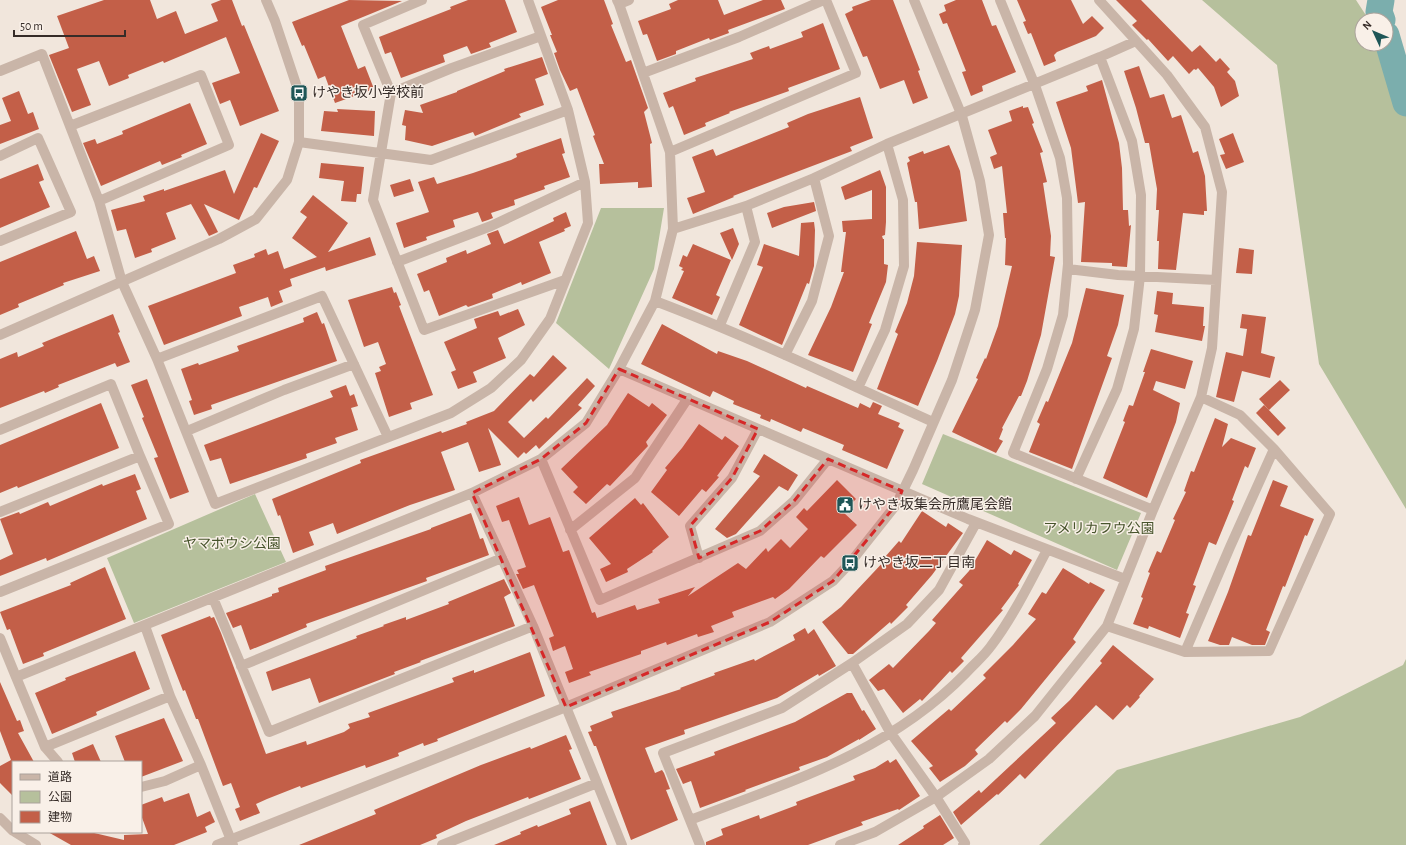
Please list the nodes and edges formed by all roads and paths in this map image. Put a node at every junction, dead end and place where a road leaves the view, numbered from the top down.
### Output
1 (266, 0) edge
2 (422, 0) edge
3 (528, 0) edge
4 (629, 0) edge
5 (825, 0) edge
6 (914, 0) edge
7 (1000, 0) edge
8 (1099, 0) edge
9 (618, 2) edge
10 (541, 36) junction
11 (1136, 41) junction
12 (1100, 57) junction
13 (0, 71) edge
14 (643, 73) junction
15 (1034, 84) junction
16 (392, 93) junction
17 (568, 110) junction
18 (961, 114) junction
19 (70, 126) junction
20 (299, 142) junction
21 (887, 144) junction
22 (670, 152) junction
23 (381, 153) junction
24 (0, 156) edge
25 (814, 178) junction
26 (585, 182) junction
27 (99, 201) junction
28 (746, 206) junction
29 (673, 229) junction
30 (0, 241) edge
31 (397, 262) junction
32 (1068, 269) junction
33 (1140, 276) junction
34 (565, 280) junction
35 (1216, 280) junction
36 (122, 282) junction
37 (655, 301) junction
38 (720, 325) junction
39 (0, 335) edge
40 (785, 355) junction
41 (157, 359) junction
42 (354, 364) junction
43 (619, 369) junction
44 (858, 388) junction
45 (1201, 397) junction
46 (688, 398) junction
47 (933, 422) junction
48 (758, 429) junction
49 (0, 430) edge
50 (187, 431) junction
51 (388, 437) junction
52 (1274, 449) junction
53 (140, 456) junction
54 (541, 459) junction
55 (828, 459) junction
56 (1076, 479) junction
57 (902, 491) junction
58 (472, 493) junction
59 (1152, 510) junction
60 (0, 512) edge
61 (976, 523) junction
62 (570, 530) junction
63 (1047, 550) junction
64 (502, 558) junction
65 (699, 558) junction
66 (1125, 579) junction
67 (0, 592) edge
68 (213, 598) junction
69 (145, 626) junction
70 (533, 626) junction
71 (1107, 626) junction
72 (0, 638) edge
73 (1185, 652) junction
74 (852, 663) junction
75 (241, 666) junction
76 (16, 677) junction
77 (170, 696) junction
78 (566, 707) junction
79 (890, 732) junction
80 (45, 747) junction
81 (57, 761) edge
82 (201, 766) junction
83 (597, 783) junction
84 (142, 787) edge
85 (936, 797) junction
86 (0, 818) edge
87 (690, 820) junction
88 (12, 829) edge
89 (17, 833) edge
90 (232, 843) edge
91 (36, 845) edge
92 (217, 845) edge
93 (442, 845) edge
94 (622, 845) edge
95 (700, 845) edge
96 (840, 845) edge
97 (963, 845) edge

1 - 20 street
2 - 16 street
3 - 10 street
4 - 9 street
5 - 14 street
5 - 22 street
6 - 18 street
7 - 15 street
8 - 11 street
9 - 14 street
10 - 16 street
10 - 17 street
11 - 12 street
11 - 35 street
12 - 15 street
12 - 33 street
13 - 19 street
14 - 22 street
15 - 18 street
15 - 32 street
16 - 23 street
17 - 23 street
17 - 26 street
18 - 21 street
18 - 47 street
19 - 27 street
19 - 27 street
20 - 23 street
20 - 36 street
21 - 25 street
21 - 44 street
22 - 29 street
23 - 31 street
24 - 30 street
25 - 28 street
25 - 40 street
26 - 31 street
26 - 34 street
27 - 36 street
28 - 29 street
28 - 38 street
29 - 37 street
31 - 34 street
32 - 33 street
32 - 56 street
33 - 35 street
33 - 56 street
34 - 51 street
35 - 45 street
36 - 39 street
36 - 41 street
37 - 38 street
37 - 43 street
38 - 40 street
40 - 44 street
41 - 42 street
41 - 50 street
42 - 50 street
42 - 51 street
43 - 46 street
43 - 54 street
44 - 47 street
45 - 52 street
45 - 59 street
46 - 48 street
46 - 62 street
47 - 57 street
48 - 55 street
48 - 65 street
49 - 53 street
50 - 51 street
52 - 73 street
52 - 73 street
53 - 60 street
53 - 67 street
54 - 58 street
54 - 62 street
55 - 57 street
55 - 65 street
56 - 59 street
57 - 61 street
57 - 78 street
58 - 64 street
58 - 68 street
59 - 66 street
61 - 63 street
61 - 74 street
62 - 65 street
63 - 66 street
63 - 79 street
64 - 70 street
64 - 75 street
66 - 71 street
68 - 69 street
68 - 75 street
69 - 76 street
69 - 77 street
70 - 75 street
70 - 78 street
71 - 73 street
71 - 85 street
72 - 76 street
74 - 79 street
74 - 87 street
76 - 80 street
77 - 80 street
77 - 82 street
78 - 83 street
78 - 90 street
79 - 85 street
79 - 87 street
80 - 81 street
82 - 84 street
82 - 90 street
83 - 93 street
83 - 94 street
85 - 96 street
85 - 97 street
86 - 88 street
87 - 95 street
89 - 91 street
90 - 92 street

